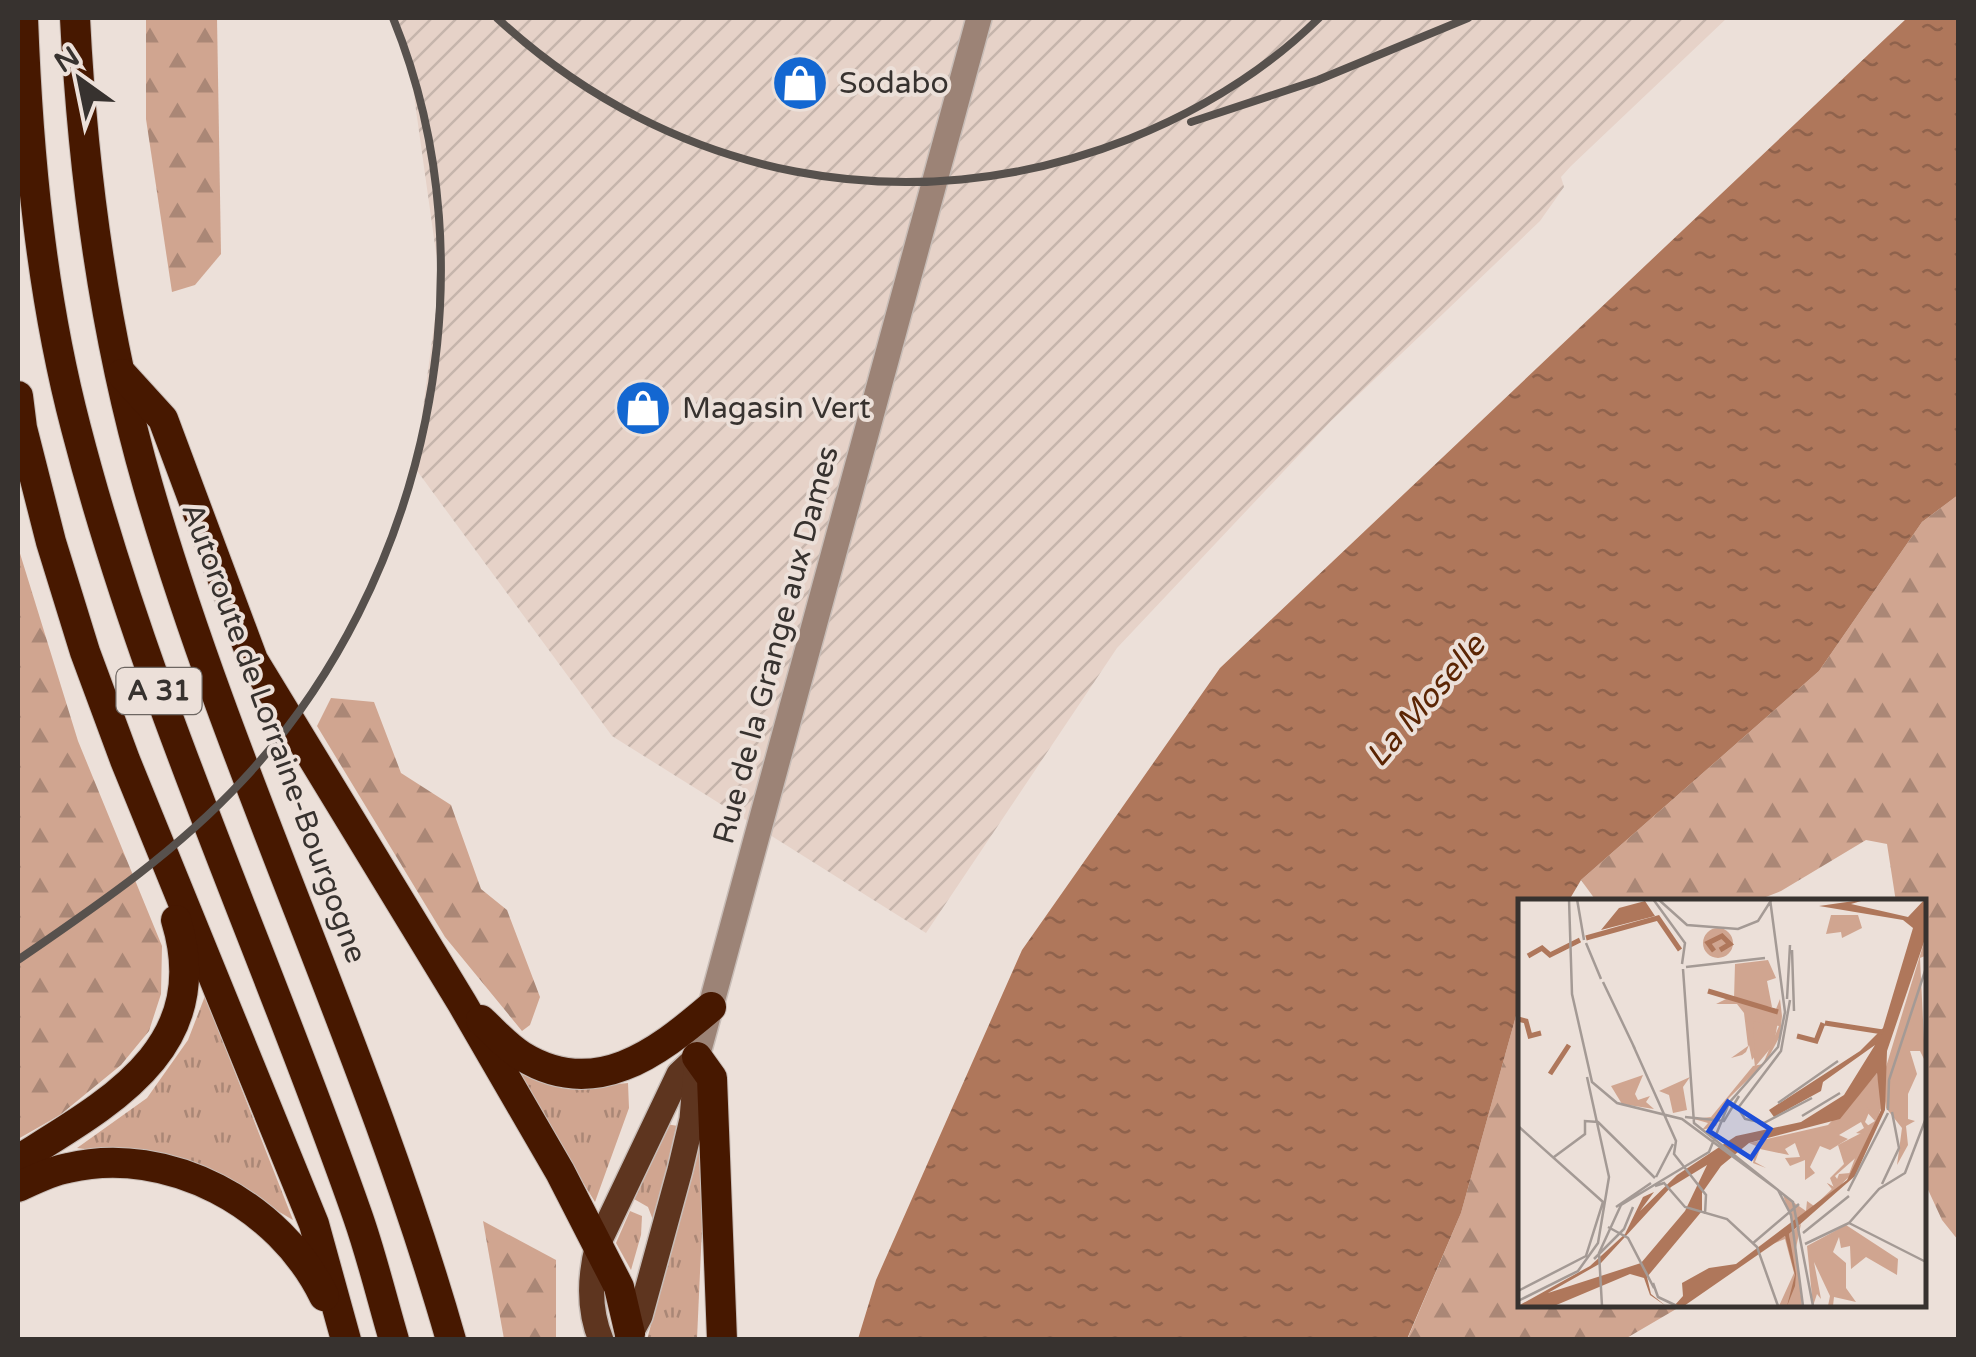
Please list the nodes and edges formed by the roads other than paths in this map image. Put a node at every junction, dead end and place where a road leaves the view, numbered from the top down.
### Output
1 (23, 18) edge
2 (76, 18) edge
3 (979, 18) edge
4 (120, 372) junction
5 (18, 396) edge
6 (125, 760) junction
7 (462, 1003) junction
8 (711, 1006) junction
9 (697, 1058) junction
10 (18, 1160) edge
11 (18, 1188) edge
12 (598, 1244) junction
13 (619, 1338) edge
14 (345, 1340) edge
15 (394, 1340) edge
16 (451, 1340) edge
17 (722, 1340) edge

1 - 15 highway, A 31
2 - 4 highway, Autoroute de Lorraine-Bourgogne / A 31
3 - 8 street, Rue de la Grange aux Dames
4 - 7 highway
4 - 16 highway, Autoroute de Lorraine-Bourgogne / A 31
5 - 6 highway
6 - 10 highway
6 - 14 highway
7 - 8 highway
7 - 12 highway
8 - 9 street, Rue de la Grange aux Dames
9 - 12 main road
9 - 13 main road
9 - 17 highway
11 - 14 highway
12 - 13 highway

